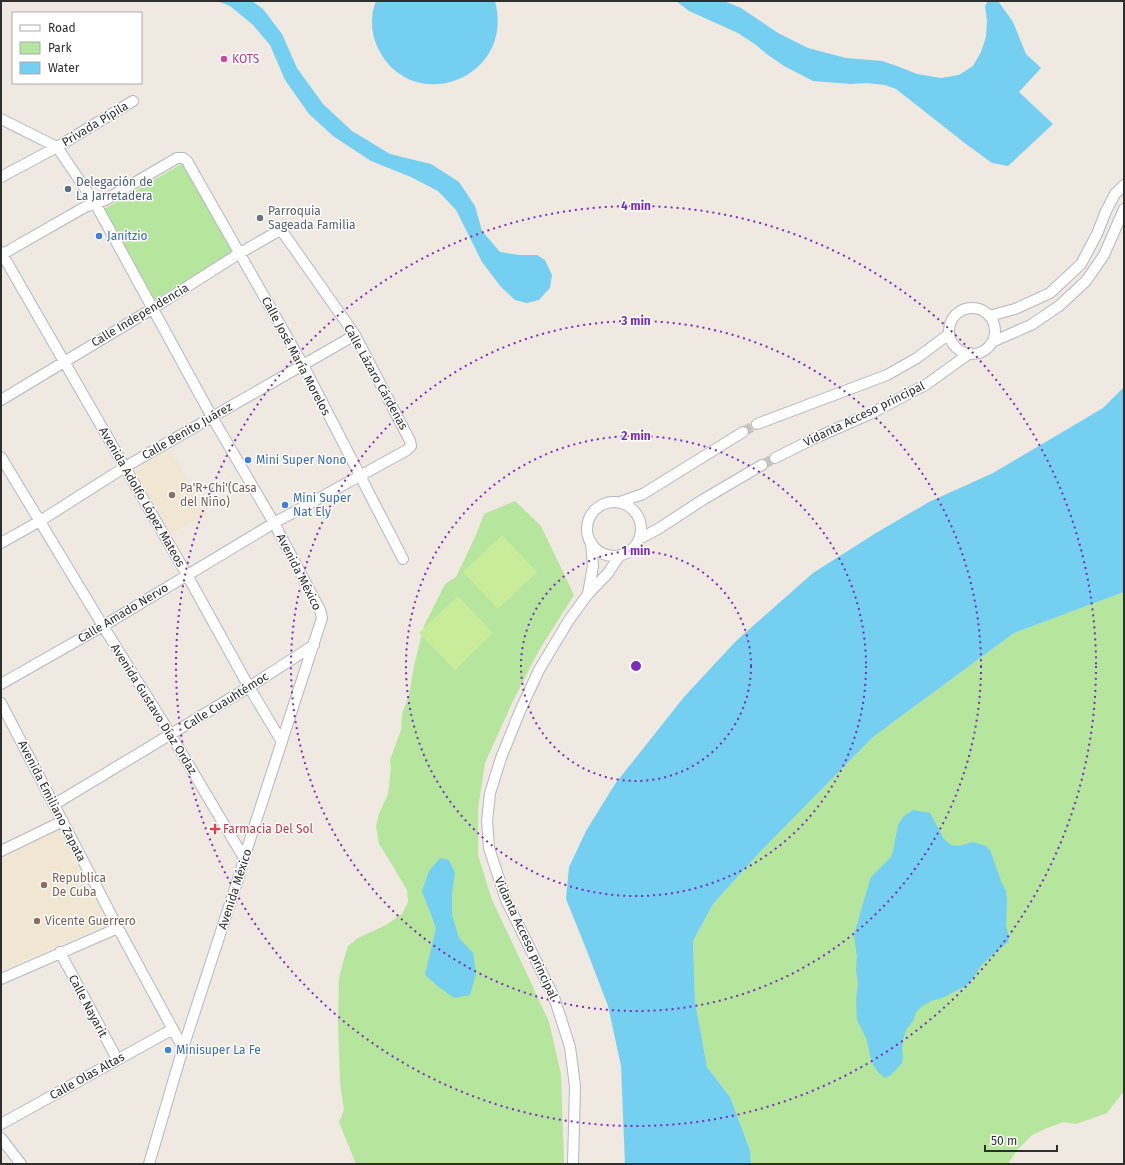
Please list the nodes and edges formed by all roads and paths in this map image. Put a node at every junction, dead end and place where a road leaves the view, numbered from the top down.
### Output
1 (133, 101) dead end
2 (1, 119) edge
3 (57, 147) junction
4 (1, 177) edge
5 (1124, 185) edge
6 (95, 203) junction
7 (1124, 209) edge
8 (280, 231) joint
9 (240, 253) junction
10 (1, 254) edge
11 (152, 308) junction
12 (990, 316) junction
13 (950, 334) junction
14 (355, 335) junction
15 (992, 342) junction
16 (970, 353) junction
17 (64, 361) junction
18 (303, 365) junction
19 (1, 400) edge
20 (212, 417) junction
21 (757, 424) tunnel mouth
22 (743, 432) tunnel mouth
23 (412, 446) joint
24 (1, 457) edge
25 (775, 458) tunnel mouth
26 (762, 465) tunnel mouth
27 (125, 467) junction
28 (360, 477) junction
29 (620, 502) junction
30 (40, 521) junction
31 (274, 523) junction
32 (639, 539) junction
33 (591, 542) junction
34 (1, 543) edge
35 (620, 555) junction
36 (403, 559) dead end
37 (187, 575) junction
38 (588, 594) junction
39 (103, 626) junction
40 (314, 645) junction
41 (1, 684) edge
42 (249, 687) junction
43 (1, 703) edge
44 (171, 735) junction
45 (282, 742) junction
46 (55, 804) junction
47 (62, 821) junction
48 (1, 851) edge
49 (244, 858) junction
50 (118, 928) junction
51 (60, 952) junction
52 (1, 979) edge
53 (172, 1029) junction
54 (183, 1048) junction
55 (116, 1059) junction
56 (1, 1124) edge
57 (2, 1140) edge
58 (21, 1164) edge
59 (149, 1164) edge
60 (573, 1164) edge

1 - 3 street, Privada Pípila
2 - 3 street, Avenida México
3 - 4 street, Privada Pípila
3 - 6 street, Avenida México
5 - 12 street
6 - 9 street, Calle José María Morelos
6 - 10 street
6 - 11 street, Avenida México
7 - 15 street, Vidanta Acceso principal
8 - 9 street, Calle Independencia
8 - 14 street, Calle Lázaro Cárdenas
9 - 11 street, Calle Independencia
9 - 18 street, Calle José María Morelos
10 - 17 street, Avenida Adolfo López Mateos
11 - 17 street, Calle Independencia
11 - 20 street, Avenida México
12 - 13 street
12 - 15 street
13 - 16 street
13 - 21 street
14 - 18 street, Calle Benito Juárez
14 - 23 street, Calle Lázaro Cárdenas
15 - 16 street, Vidanta Acceso principal
16 - 25 street, Vidanta Acceso principal
17 - 19 street, Calle Independencia
17 - 27 street, Avenida Adolfo López Mateos
18 - 20 street, Calle Benito Juárez
18 - 28 street, Calle José María Morelos
20 - 27 street, Calle Benito Juárez
20 - 31 street, Avenida México
22 - 29 street
23 - 28 street, Calle Amado Nervo
24 - 30 street, Avenida Gustavo Díaz Ordaz
26 - 32 street
27 - 30 street, Calle Benito Juárez
27 - 37 street, Avenida Adolfo López Mateos
28 - 31 street, Calle Amado Nervo
28 - 36 street, Calle José María Morelos
29 - 32 street
29 - 33 street
30 - 34 street, Calle Benito Juárez
30 - 39 street, Avenida Gustavo Díaz Ordaz
31 - 37 street, Calle Amado Nervo
31 - 40 street, Avenida México
32 - 35 street
33 - 35 street
33 - 38 street
35 - 38 street, Vidanta Acceso principal
37 - 39 street, Calle Amado Nervo
37 - 42 street, Avenida Adolfo López Mateos
38 - 60 street, Vidanta Acceso principal
39 - 41 street, Calle Amado Nervo
39 - 44 street, Avenida Gustavo Díaz Ordaz
40 - 42 street, Calle Cuauhtémoc
40 - 45 street, Avenida México
42 - 44 street, Calle Cuauhtémoc
42 - 45 street, Avenida Adolfo López Mateos
43 - 46 street, Avenida Emiliano Zapata
44 - 46 street, Calle Cuauhtémoc
44 - 49 street, Avenida Gustavo Díaz Ordaz
45 - 49 street, Avenida México
46 - 47 street, Avenida Emiliano Zapata
47 - 48 street
47 - 50 street, Avenida Emiliano Zapata
49 - 54 street, Avenida México
50 - 51 street
50 - 53 street, Avenida Emiliano Zapata
51 - 52 street
51 - 55 street, Calle Nayarit
53 - 54 street, Avenida Emiliano Zapata
53 - 55 street, Calle Olas Altas
54 - 59 street, Avenida México
55 - 56 street, Calle Olas Altas
57 - 58 street

